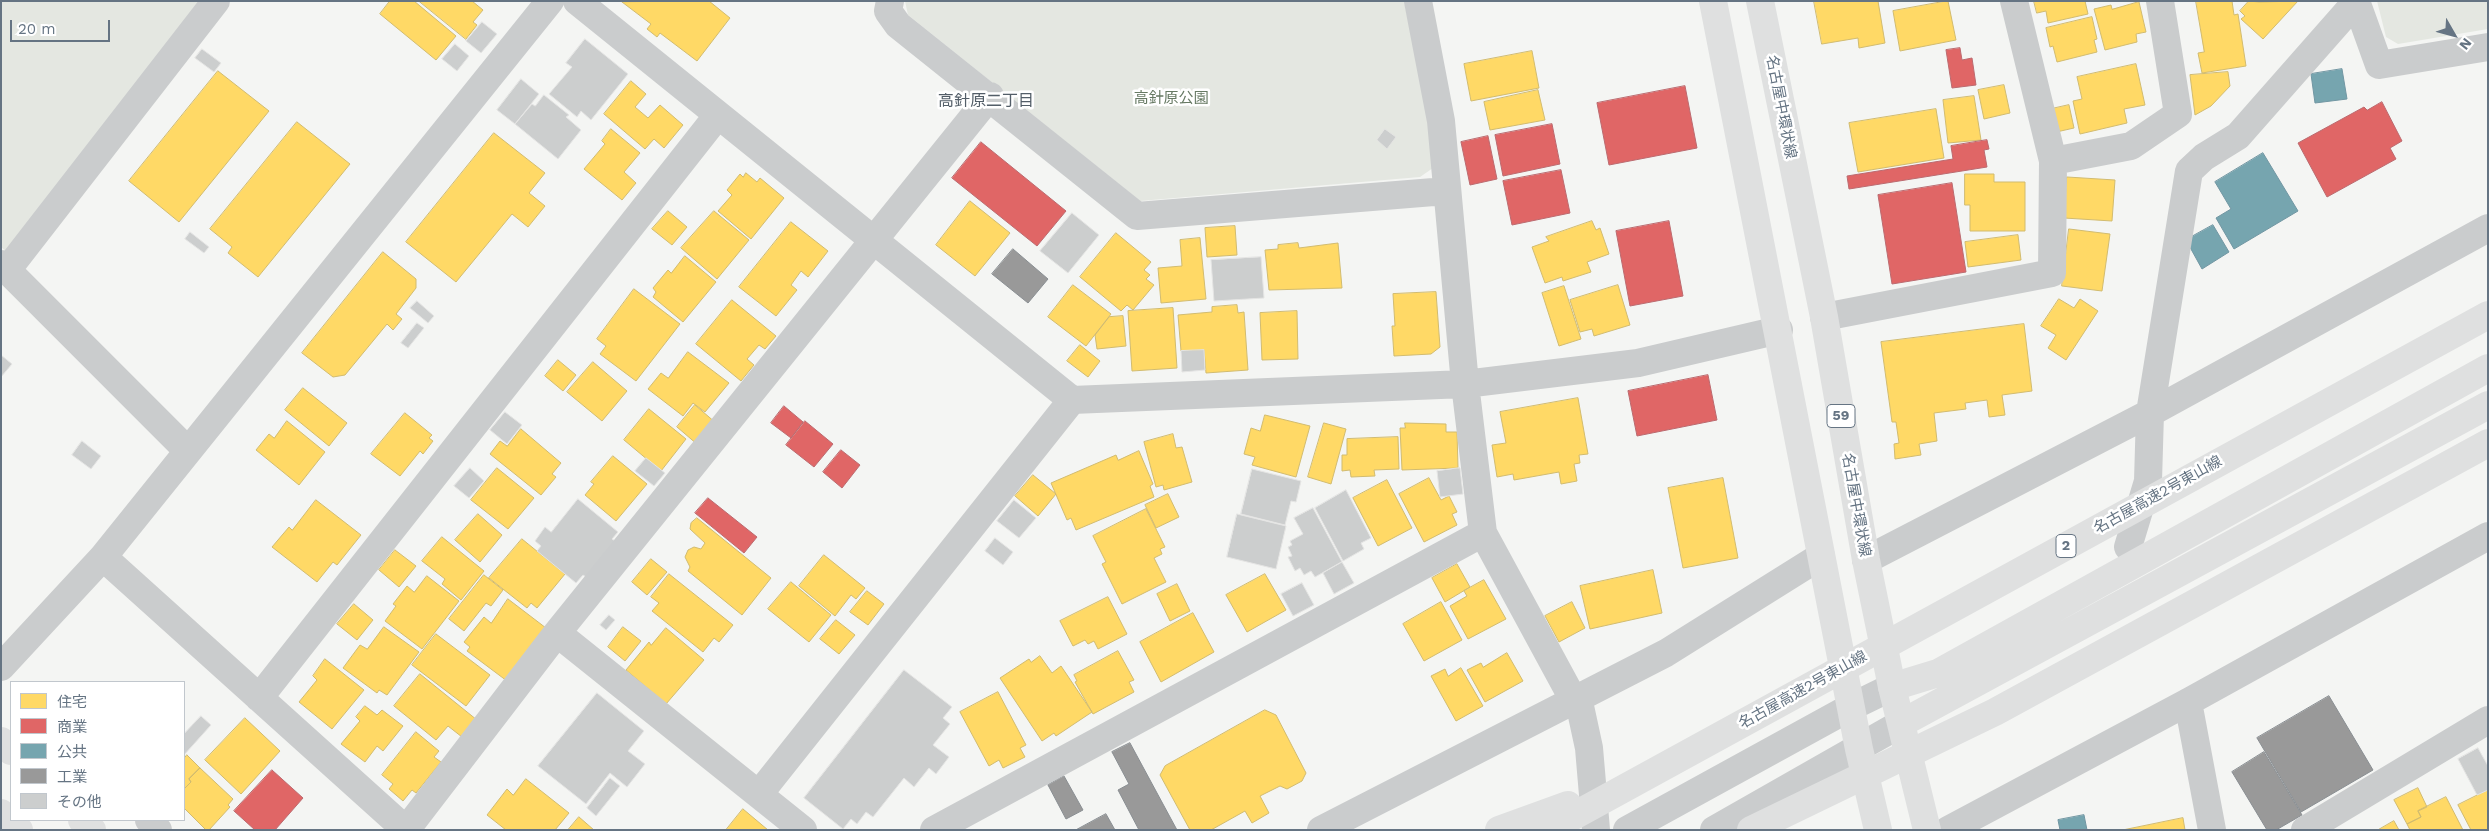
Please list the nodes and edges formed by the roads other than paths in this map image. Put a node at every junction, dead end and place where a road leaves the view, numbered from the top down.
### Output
1 (216, 1) edge
2 (550, 1) edge
3 (577, 1) edge
4 (890, 1) edge
5 (1418, 1) edge
6 (1713, 1) edge
7 (1760, 1) edge
8 (2014, 1) edge
9 (2160, 1) edge
10 (2356, 2) edge
11 (2488, 47) edge
12 (990, 96) junction
13 (718, 115) junction
14 (2053, 161) junction
15 (1446, 191) junction
16 (2488, 228) edge
17 (875, 241) junction
18 (5, 267) edge
19 (2488, 315) edge
20 (1824, 317) junction
21 (1778, 330) junction
22 (2488, 368) edge
23 (1465, 384) junction
24 (1072, 400) junction
25 (2488, 405) edge
26 (2150, 413) junction
27 (2488, 443) edge
28 (187, 450) junction
29 (1483, 533) junction
30 (2488, 536) edge
31 (2128, 547) dead end
32 (1821, 556) junction
33 (103, 557) junction
34 (1866, 560) junction
35 (557, 633) junction
36 (1, 666) edge
37 (1892, 687) junction
38 (259, 698) junction
39 (1575, 698) junction
40 (2188, 702) junction
41 (1850, 707) junction
42 (2488, 720) edge
43 (1902, 723) junction
44 (1, 741) edge
45 (1859, 749) junction
46 (10, 750) edge
47 (1645, 777) junction
48 (759, 794) junction
49 (1, 812) edge
50 (83, 821) edge
51 (19, 830) edge
52 (92, 830) edge
53 (803, 830) edge
54 (934, 830) edge
55 (1321, 830) edge
56 (1499, 830) edge
57 (1548, 830) edge
58 (1596, 830) edge
59 (1627, 830) edge
60 (1714, 830) edge
61 (1751, 830) edge
62 (1878, 830) edge
63 (1927, 830) edge
64 (1948, 830) edge
65 (2212, 830) edge
66 (2305, 830) edge

1 - 18 street
2 - 28 street
3 - 13 street
4 - 12 street
5 - 15 street
6 - 21 main road
7 - 20 main road, 名古屋中環状線 / 59
8 - 14 street
9 - 14 street
10 - 11 street
10 - 26 street
12 - 15 street
12 - 17 street
13 - 17 street
13 - 38 street
14 - 20 street
15 - 23 street
16 - 26 street
17 - 24 street
17 - 35 street
18 - 28 street
19 - 47 main road, 名古屋高速2号東山線 / 2
20 - 34 main road, 名古屋中環状線 / 59
21 - 23 street
21 - 32 main road
22 - 37 main road
23 - 24 street
23 - 29 street
24 - 48 street
25 - 43 main road
26 - 31 street
26 - 34 street
27 - 61 main road
28 - 33 street
29 - 39 street
29 - 54 street
30 - 40 street
32 - 39 street
32 - 41 main road
33 - 36 street
33 - 38 street
34 - 37 main road, 名古屋中環状線 / 59
35 - 38 street
35 - 48 street
37 - 41 street
37 - 43 main road, 名古屋中環状線 / 59
39 - 55 street
39 - 58 street
40 - 64 street
40 - 65 street
41 - 45 main road
41 - 59 street
42 - 66 street
43 - 45 street
43 - 63 main road, 名古屋中環状線 / 59
44 - 46 main road
45 - 60 street
45 - 62 main road
47 - 56 main road
47 - 57 main road
48 - 53 street
49 - 51 main road
50 - 52 main road

